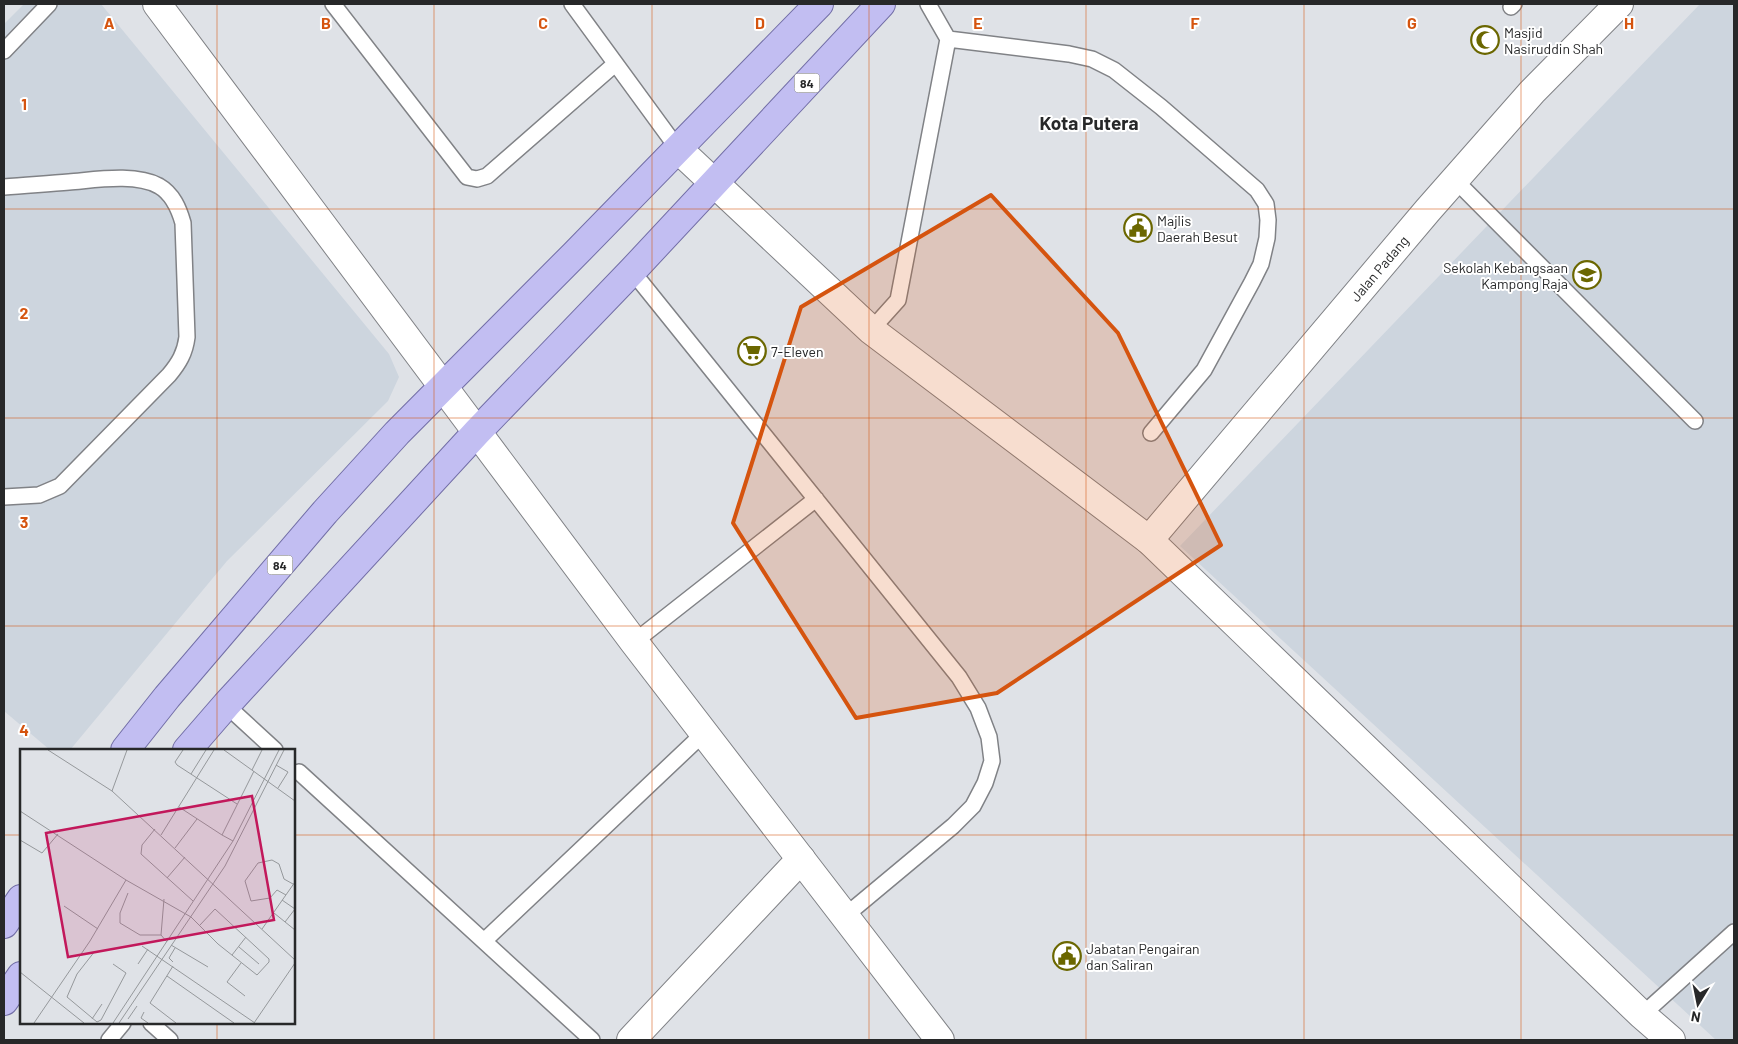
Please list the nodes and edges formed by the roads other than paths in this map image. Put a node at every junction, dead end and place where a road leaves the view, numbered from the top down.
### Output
1 (49, 4) edge
2 (157, 4) edge
3 (333, 4) edge
4 (572, 4) edge
5 (819, 4) edge
6 (881, 4) edge
7 (928, 4) edge
8 (1619, 4) edge
9 (948, 39) junction
10 (4, 51) edge
11 (614, 64) junction
12 (678, 149) junction
13 (1455, 180) junction
14 (714, 183) junction
15 (4, 187) edge
16 (632, 271) junction
17 (871, 330) junction
18 (443, 387) junction
19 (1695, 421) dead end
20 (477, 432) junction
21 (1151, 433) dead end
22 (4, 497) edge
23 (816, 499) junction
24 (1149, 540) junction
25 (634, 642) junction
26 (226, 705) junction
27 (704, 733) junction
28 (126, 749) edge
29 (188, 749) edge
30 (274, 749) edge
31 (296, 773) edge
32 (801, 860) junction
33 (20, 900) edge
34 (845, 916) junction
35 (4, 924) edge
36 (1734, 932) edge
37 (484, 941) junction
38 (20, 977) edge
39 (4, 1001) edge
40 (1642, 1015) junction
41 (122, 1024) edge
42 (152, 1024) edge
43 (109, 1040) edge
44 (170, 1040) edge
45 (592, 1040) edge
46 (631, 1040) edge
47 (940, 1040) edge
48 (1671, 1040) edge

1 - 10 lane
2 - 18 street
3 - 11 lane
4 - 11 lane
5 - 12 main road, 84
6 - 14 main road, 84
7 - 9 lane
8 - 13 street, Jalan Padang
9 - 17 lane
9 - 21 lane
11 - 12 lane
12 - 14 street
12 - 18 main road, 84
13 - 19 lane
13 - 24 street, Jalan Padang
14 - 16 main road, 84
14 - 17 street
15 - 22 lane
16 - 20 main road, 84
16 - 23 lane
17 - 24 street
18 - 20 street
18 - 28 main road, 84
20 - 25 street
20 - 26 main road, 84
23 - 25 lane
23 - 34 lane
24 - 40 street
25 - 27 street
26 - 29 main road, 84
26 - 30 lane
27 - 32 street
27 - 37 lane
31 - 37 lane
32 - 34 street
32 - 46 street
33 - 35 main road
34 - 47 street
36 - 40 lane
37 - 45 lane
38 - 39 main road
40 - 48 street
41 - 43 lane
42 - 44 lane

